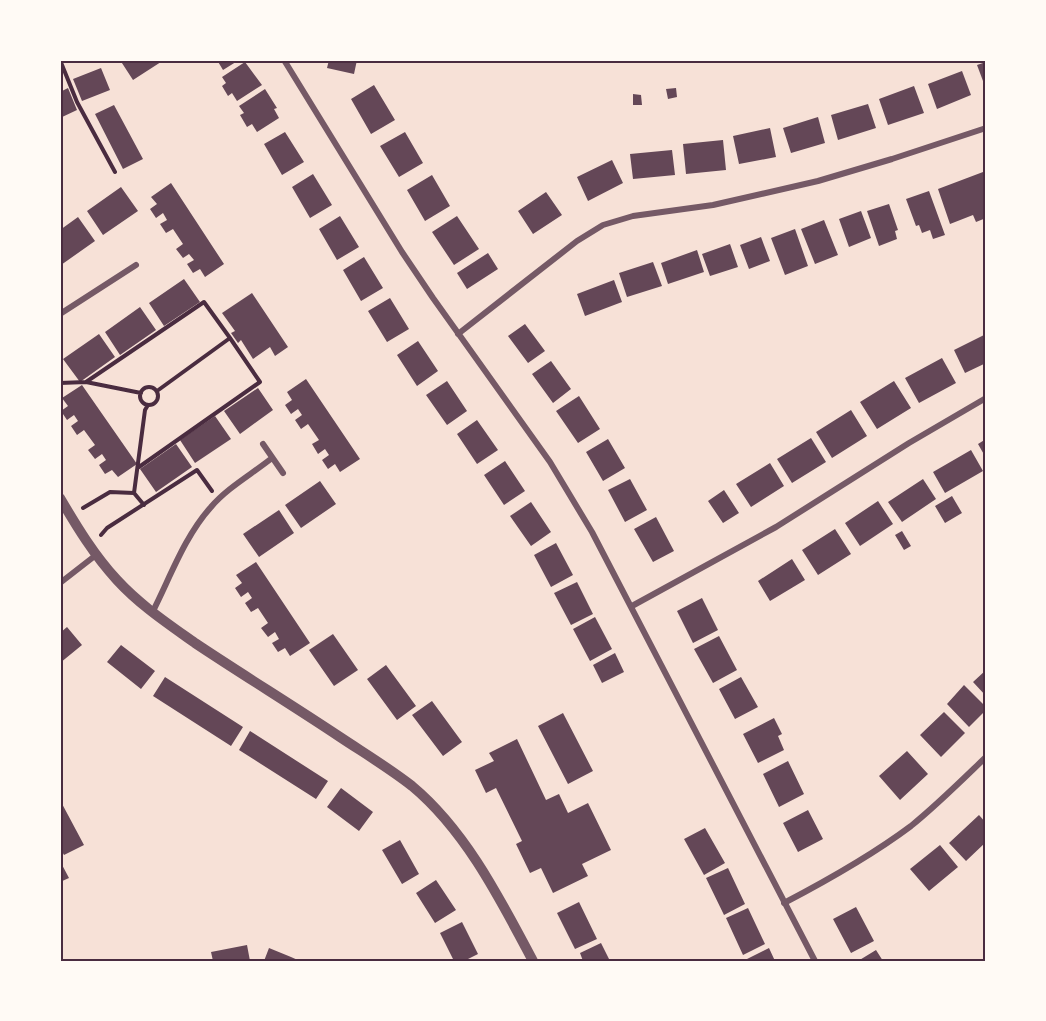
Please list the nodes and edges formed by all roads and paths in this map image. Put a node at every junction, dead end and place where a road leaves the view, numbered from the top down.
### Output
1 (60, 60) edge
2 (284, 60) edge
3 (986, 128) edge
4 (115, 172) dead end
5 (136, 265) dead end
6 (60, 314) edge
7 (458, 334) junction
8 (230, 338) junction
9 (86, 382) junction
10 (60, 383) edge
11 (157, 391) junction
12 (141, 393) junction
13 (986, 398) edge
14 (148, 405) junction
15 (262, 444) dead end
16 (272, 458) junction
17 (139, 467) junction
18 (283, 473) dead end
19 (134, 493) junction
20 (60, 498) edge
21 (218, 500) junction
22 (144, 504) junction
23 (71, 516) junction
24 (93, 551) junction
25 (60, 583) edge
26 (632, 606) junction
27 (152, 613) junction
28 (986, 757) edge
29 (784, 903) junction
30 (533, 961) edge
31 (815, 961) edge

1 - 4 path
2 - 7 street
3 - 7 street
5 - 6 street
7 - 26 street
8 - 9 path
8 - 11 path
8 - 17 path
9 - 10 path
9 - 12 path
11 - 12 path
11 - 14 path
12 - 14 path
13 - 26 street
14 - 17 path
15 - 16 street
16 - 18 street
16 - 21 street
17 - 19 path
19 - 22 path
19 - 23 path
20 - 23 street
21 - 22 path
21 - 27 street
22 - 24 path
23 - 24 street
24 - 25 street
24 - 27 street
26 - 29 street
27 - 30 street
28 - 29 street
29 - 31 street

